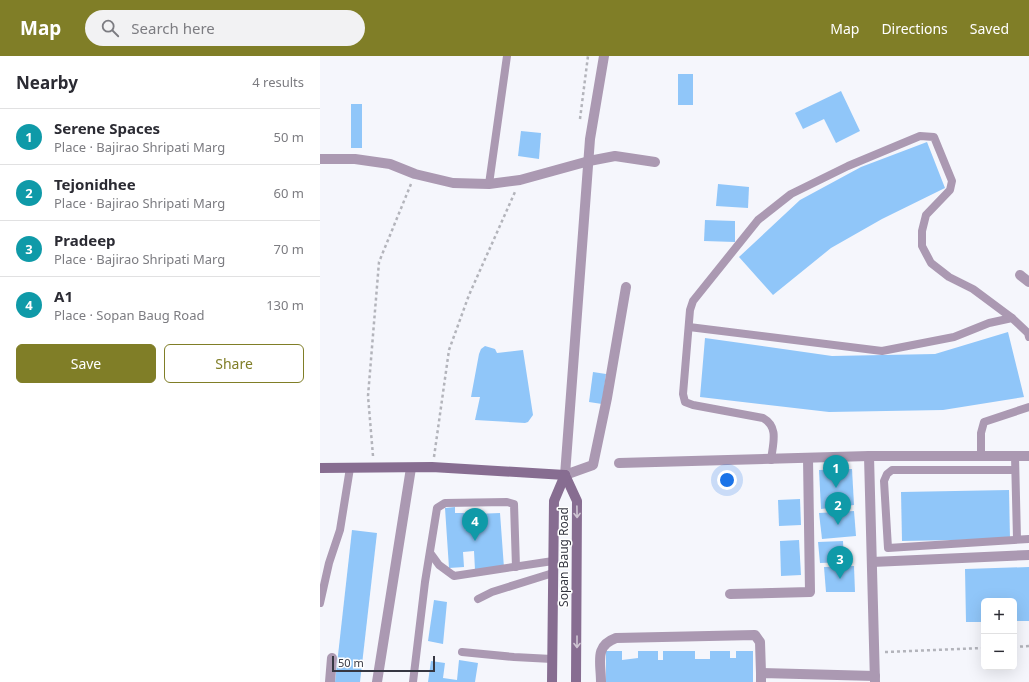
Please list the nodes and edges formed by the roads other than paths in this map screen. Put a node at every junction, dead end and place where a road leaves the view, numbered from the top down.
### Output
1 (507, 56) edge
2 (604, 56) edge
3 (320, 159) edge
4 (589, 161) junction
5 (654, 162) dead end
6 (489, 184) junction
7 (1020, 275) dead end
8 (1029, 282) edge
9 (626, 287) dead end
10 (1012, 318) junction
11 (689, 327) junction
12 (1029, 337) edge
13 (1029, 407) edge
14 (869, 456) junction
15 (981, 456) junction
16 (1014, 456) junction
17 (1029, 456) edge
18 (808, 458) junction
19 (771, 460) junction
20 (619, 463) dead end
21 (320, 468) edge
22 (350, 468) junction
23 (411, 468) junction
24 (1015, 470) junction
25 (564, 475) junction
26 (1029, 539) edge
27 (1017, 540) junction
28 (431, 554) junction
29 (1029, 555) edge
30 (553, 561) junction
31 (872, 562) junction
32 (516, 567) junction
33 (553, 573) junction
34 (730, 594) dead end
35 (478, 599) dead end
36 (320, 603) edge
37 (462, 652) dead end
38 (332, 658) dead end
39 (552, 659) junction
40 (761, 677) edge
41 (875, 679) edge
42 (330, 682) edge
43 (377, 682) edge
44 (413, 682) edge
45 (552, 682) edge
46 (576, 682) edge
47 (600, 682) edge

1 - 6 lane
2 - 4 street
3 - 6 street
4 - 5 street
4 - 6 street
4 - 25 street
7 - 8 street
9 - 25 street
10 - 11 lane
10 - 11 lane
10 - 12 lane
11 - 19 lane
13 - 15 lane
14 - 15 street
14 - 18 street
14 - 31 street
15 - 16 street
16 - 17 street
16 - 24 lane
18 - 19 street
18 - 34 street
19 - 20 street
21 - 22 street
22 - 23 street
22 - 36 lane
23 - 25 street
23 - 43 street
24 - 27 lane
24 - 27 lane
25 - 30 street, Sopan Baug Road
25 -> 46 street, Sopan Baug Road
26 - 27 lane
28 - 32 lane
28 - 32 lane
28 - 44 lane
29 - 31 street
30 - 32 lane
30 - 33 street, Sopan Baug Road
31 - 41 street
33 - 35 lane
33 - 39 street, Sopan Baug Road
37 - 39 lane
38 - 42 street
39 - 45 street, Sopan Baug Road
40 - 41 street
40 - 47 street

